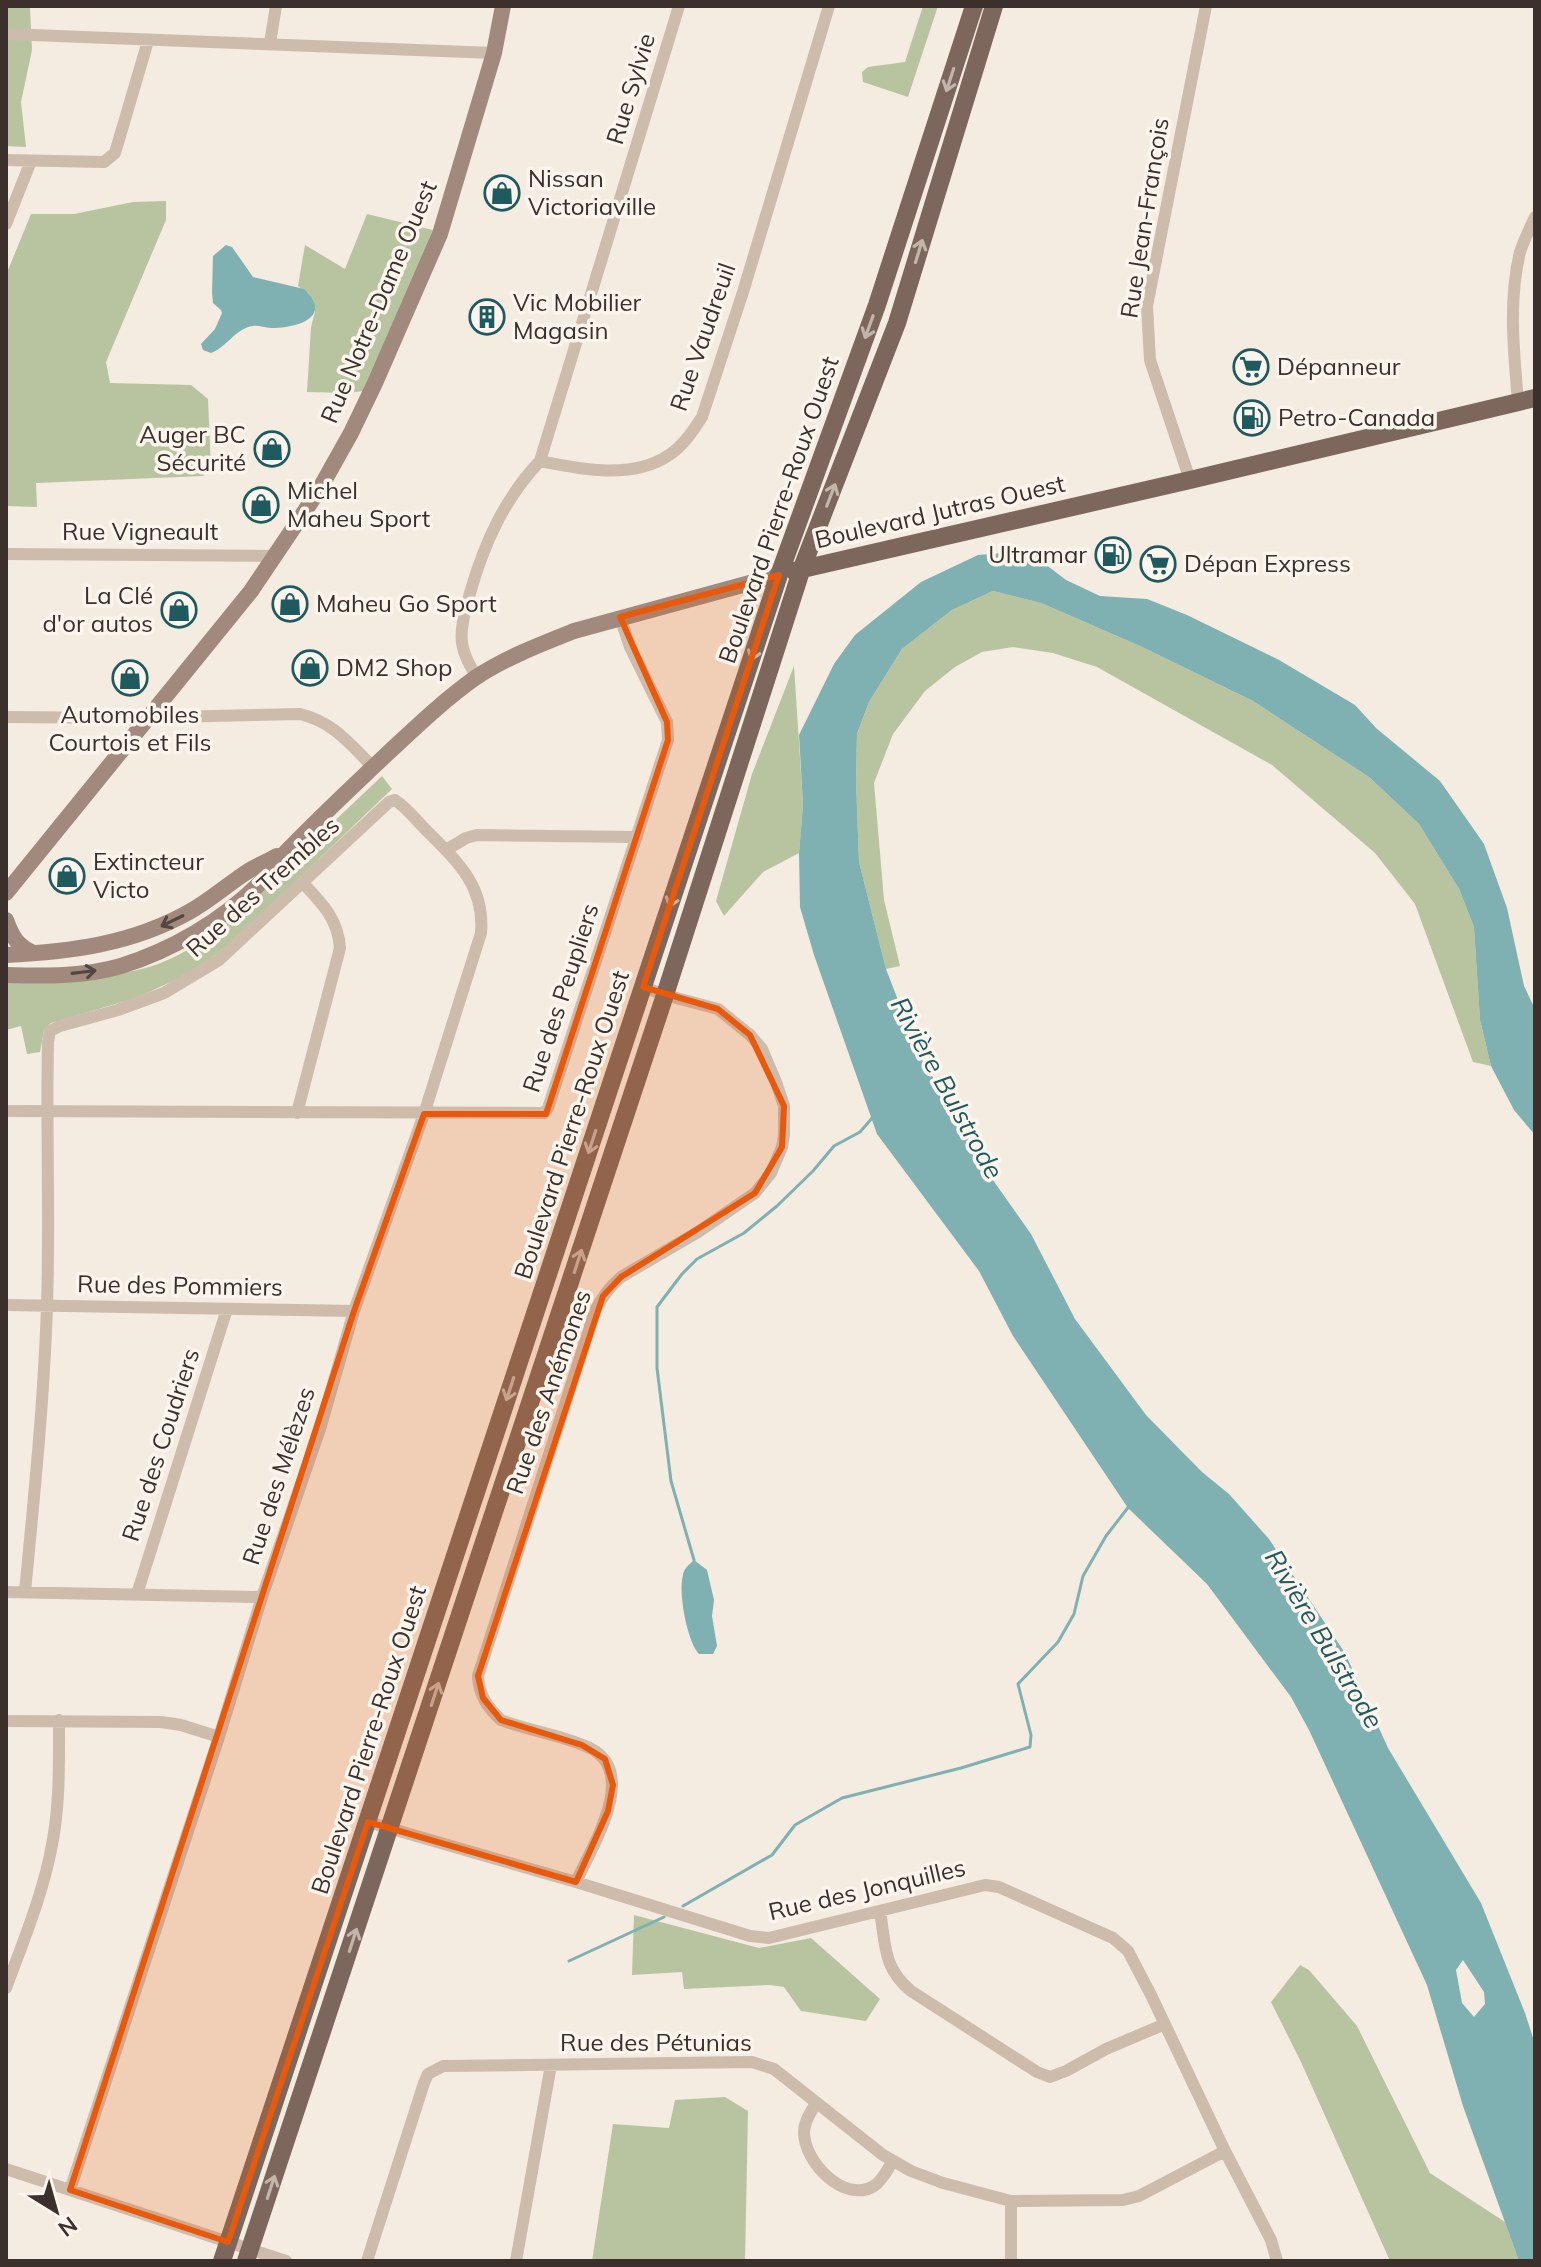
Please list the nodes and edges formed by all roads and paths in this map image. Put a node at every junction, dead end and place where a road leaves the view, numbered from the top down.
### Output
1 (276, 6) edge
2 (503, 6) edge
3 (679, 6) edge
4 (829, 6) edge
5 (974, 6) edge
6 (994, 6) edge
7 (1206, 6) edge
8 (6, 34) edge
9 (148, 41) junction
10 (270, 43) junction
11 (494, 53) junction
12 (6, 160) edge
13 (31, 161) junction
14 (1535, 217) edge
15 (6, 224) edge
16 (1527, 400) edge
17 (540, 461) junction
18 (1190, 480) junction
19 (6, 554) edge
20 (274, 556) junction
21 (802, 568) junction
22 (779, 575) junction
23 (620, 617) junction
24 (477, 677) junction
25 (6, 717) edge
26 (149, 717) junction
27 (373, 767) junction
28 (395, 800) joint
29 (637, 837) junction
30 (446, 850) junction
31 (286, 852) junction
32 (28, 866) junction
33 (6, 882) edge
34 (303, 883) junction
35 (6, 893) edge
36 (6, 910) edge
37 (6, 920) edge
38 (35, 954) junction
39 (6, 955) edge
40 (6, 975) edge
41 (643, 987) junction
42 (665, 995) junction
43 (6, 1111) edge
44 (47, 1111) junction
45 (297, 1113) junction
46 (424, 1114) junction
47 (6, 1305) edge
48 (47, 1306) junction
49 (227, 1309) junction
50 (354, 1311) junction
51 (6, 1592) edge
52 (25, 1592) junction
53 (137, 1594) junction
54 (262, 1597) junction
55 (59, 1720) junction
56 (6, 1721) edge
57 (219, 1737) junction
58 (368, 1822) junction
59 (390, 1828) junction
60 (576, 1882) junction
61 (880, 1912) junction
62 (6, 1988) edge
63 (1165, 2024) junction
64 (551, 2065) junction
65 (816, 2103) junction
66 (1225, 2151) junction
67 (893, 2161) junction
68 (6, 2169) edge
69 (70, 2190) junction
70 (1011, 2201) junction
71 (228, 2242) junction
72 (248, 2255) edge
73 (222, 2261) edge
74 (286, 2261) edge
75 (367, 2261) edge
76 (516, 2261) edge
77 (1011, 2261) edge
78 (1277, 2261) edge

1 - 10 street
2 - 11 main road, Rue Notre-Dame Ouest
3 - 17 street, Rue Sylvie
4 - 17 street, Rue Vaudreuil
5 -> 22 main road, Boulevard Pierre-Roux Ouest
21 -> 6 main road, Boulevard Pierre-Roux Ouest
7 - 18 street, Rue Jean-François
8 - 9 street
9 - 10 street
9 - 13 street
10 - 11 street
11 - 20 main road, Rue Notre-Dame Ouest
12 - 13 street
13 - 15 street
14 - 16 street
16 - 18 main road, Boulevard Jutras Ouest
17 - 24 street
18 - 21 main road, Boulevard Jutras Ouest
19 - 20 street, Rue Vigneault
20 - 26 main road, Rue Notre-Dame Ouest
21 - 22 main road, Boulevard Jutras Ouest
21 - 42 main road, Boulevard Pierre-Roux Ouest
22 - 23 main road, Boulevard Jutras Ouest
22 -> 41 main road, Boulevard Pierre-Roux Ouest
23 - 24 main road, Boulevard Jutras Ouest
23 - 29 street, Rue des Peupliers
24 - 27 main road, Boulevard Jutras Ouest
25 - 26 street
26 - 27 street
26 - 32 main road, Rue Notre-Dame Ouest
27 - 31 main road, Boulevard Jutras Ouest
28 - 30 street, Rue des Mélèzes
28 - 34 street, Rue des Trembles
29 - 30 street
29 - 46 street, Rue des Peupliers
30 - 46 street, Rue des Mélèzes
31 -> 38 main road, Boulevard Jutras Ouest
40 -> 31 main road, Boulevard Jutras Ouest
32 - 33 main road
32 - 35 main road, Rue Notre-Dame Ouest
32 - 36 main road
34 - 44 street, Rue des Trembles
34 - 45 street
37 - 38 main road
38 - 39 main road, Boulevard Jutras Ouest
41 - 42 street, Rue des Anémones
41 -> 58 main road, Boulevard Pierre-Roux Ouest
59 -> 42 main road, Boulevard Pierre-Roux Ouest
42 - 60 street, Rue des Anémones
43 - 44 street, Rue des Peupliers
44 - 45 street, Rue des Peupliers
44 - 48 street, Rue des Trembles
45 - 46 street, Rue des Peupliers
46 - 50 street, Rue des Mélèzes
47 - 48 street, Rue des Pommiers
48 - 49 street, Rue des Pommiers
48 - 52 street, Rue des Trembles
49 - 50 street, Rue des Pommiers
49 - 53 street, Rue des Coudriers
50 - 54 street, Rue des Mélèzes
51 - 52 street
52 - 53 street
53 - 54 street
54 - 57 street, Rue des Mélèzes
55 - 56 street
55 - 57 street
55 - 62 street
57 - 69 street, Rue des Mélèzes
58 - 59 street, Rue des Jonquilles
58 - 71 main road, Boulevard Pierre-Roux Ouest
59 - 60 street, Rue des Jonquilles
72 -> 59 main road, Boulevard Pierre-Roux Ouest
60 - 61 street, Rue des Jonquilles
61 - 63 street, Rue des Jonquilles
61 - 63 street
63 - 66 street, Rue des Jonquilles
64 - 65 street, Rue des Pétunias
64 - 75 street, Rue des Pétunias
64 - 76 street
65 - 67 street, Rue des Pétunias
65 - 67 street
66 - 70 street, Rue des Pétunias
66 - 78 street, Rue des Jonquilles
67 - 70 street, Rue des Pétunias
68 - 69 street
69 - 71 street
70 - 77 street
71 - 72 street
71 - 73 main road, Boulevard Pierre-Roux Ouest
72 - 74 street

